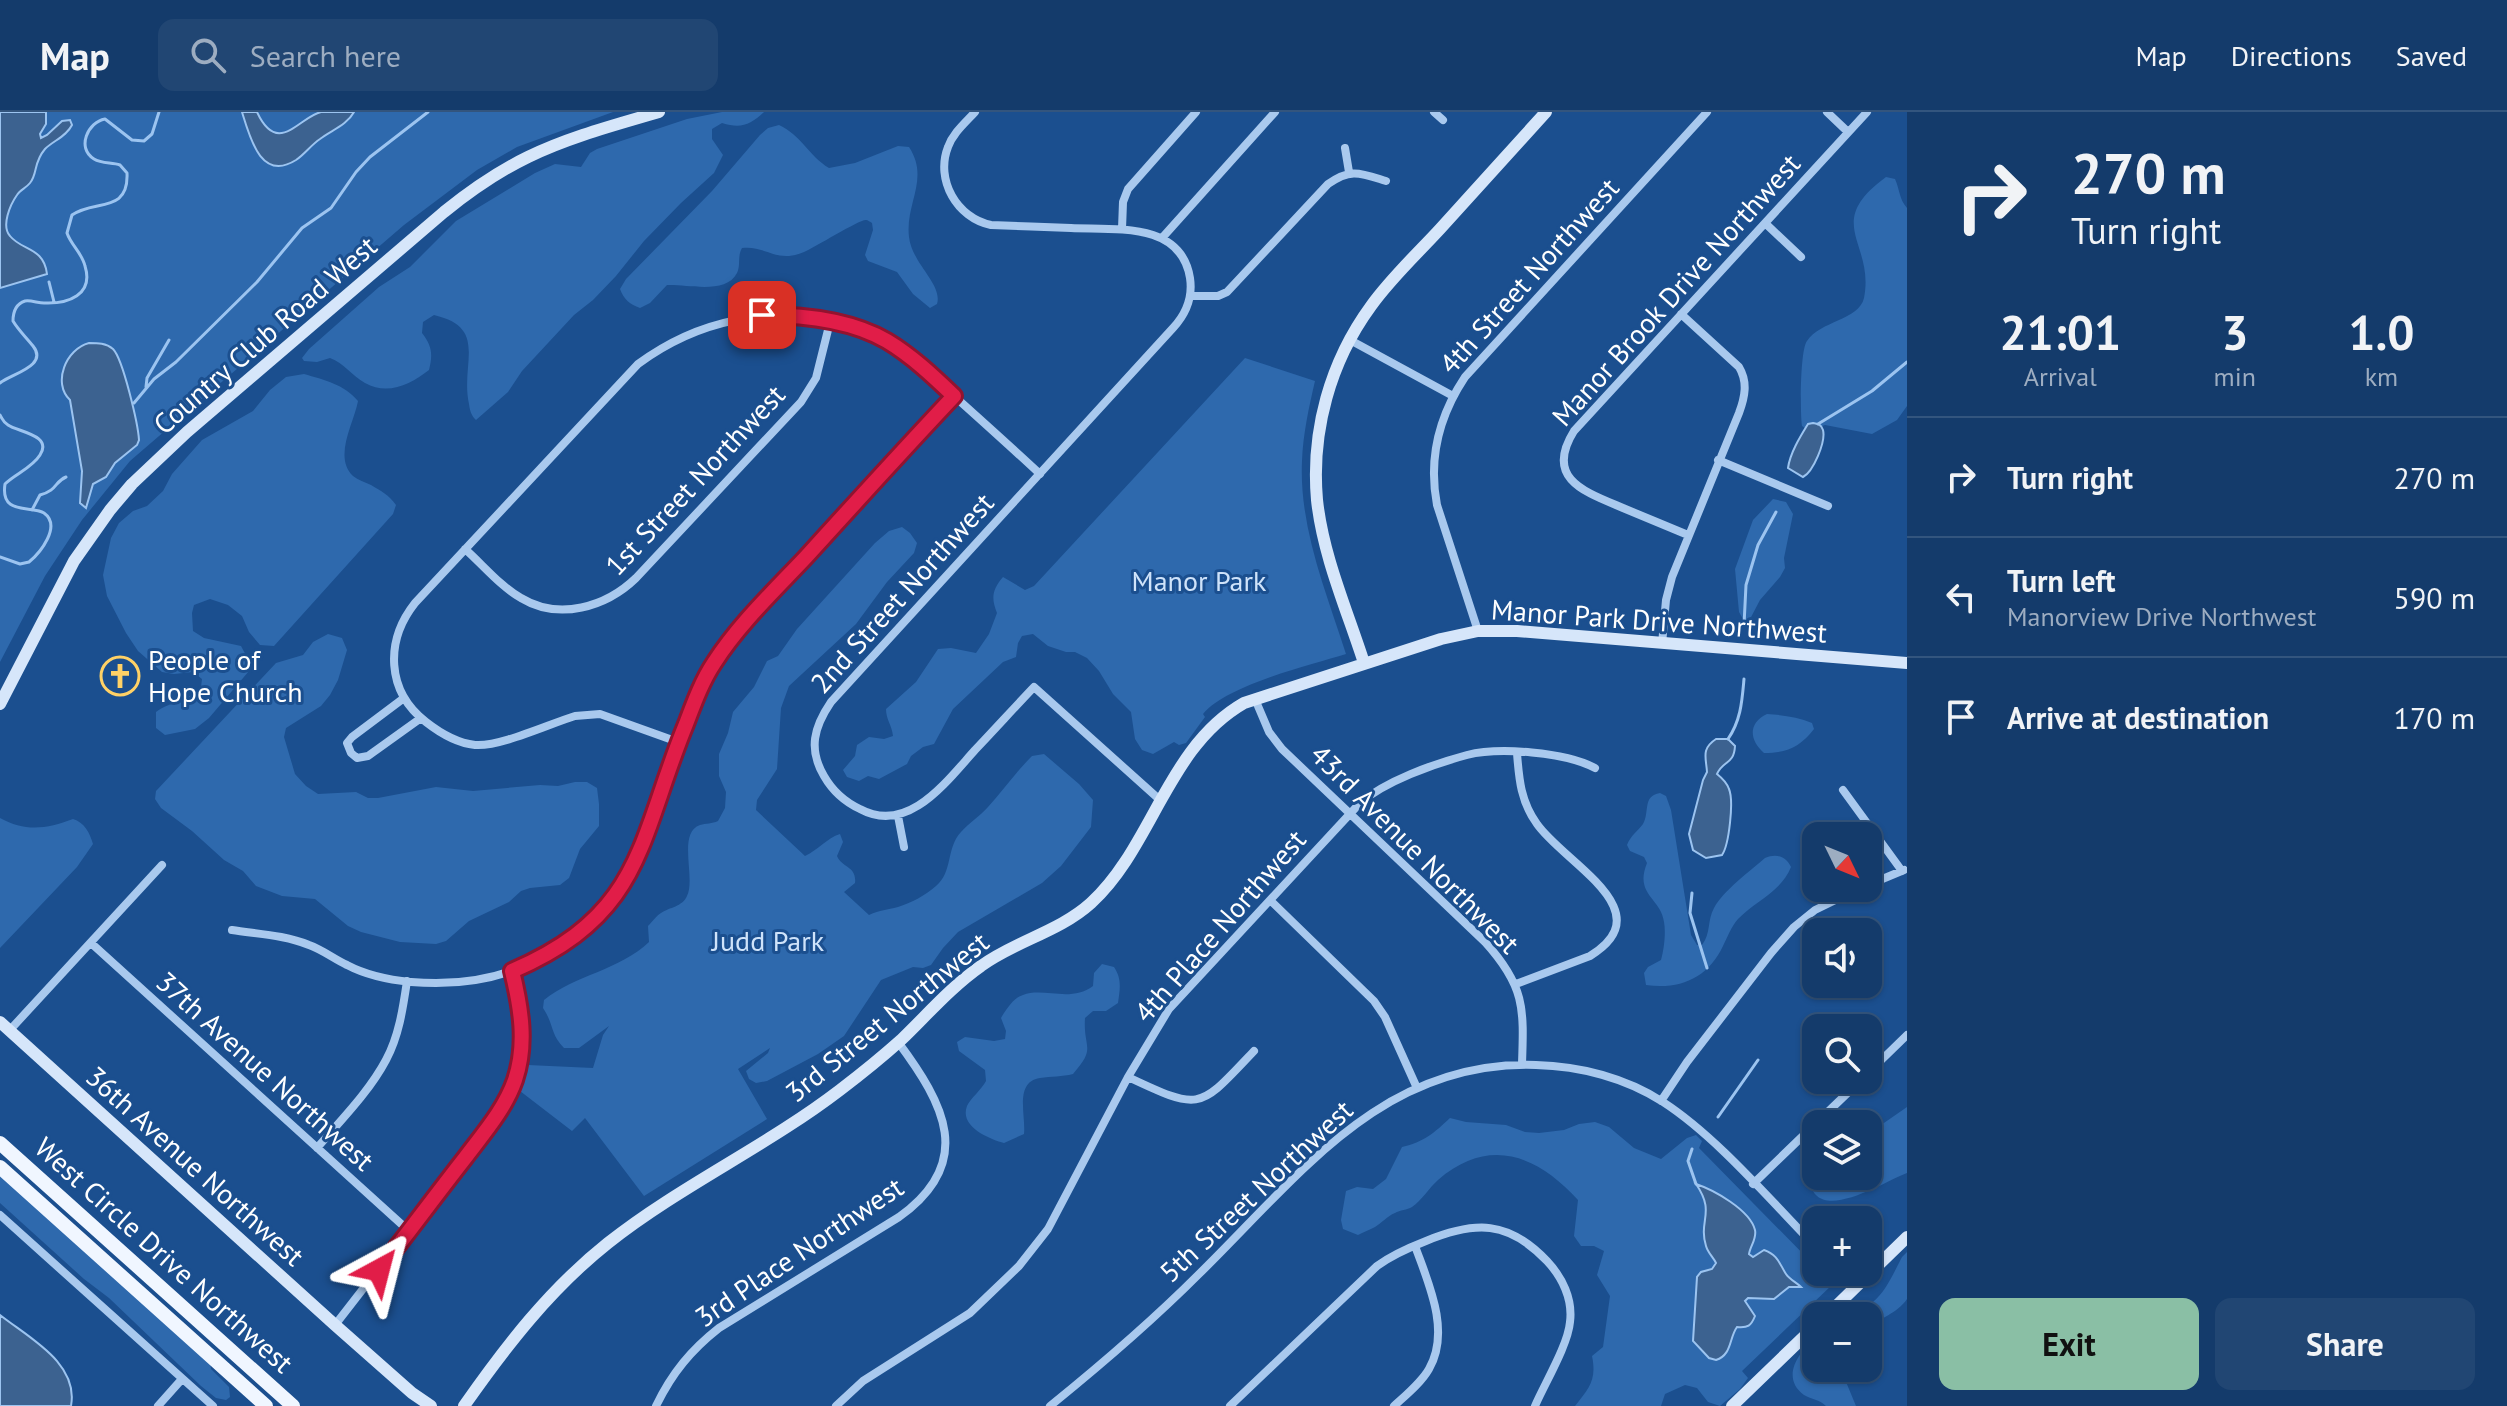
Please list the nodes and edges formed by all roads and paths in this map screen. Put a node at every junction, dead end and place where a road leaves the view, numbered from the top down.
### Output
1 (659, 112) edge
2 (975, 112) edge
3 (1196, 112) edge
4 (1275, 112) edge
5 (1434, 112) edge
6 (1546, 112) edge
7 (1707, 112) edge
8 (1827, 112) edge
9 (1867, 112) edge
10 (1443, 120) dead end
11 (1848, 132) junction
12 (1345, 148) dead end
13 (1349, 172) junction
14 (1386, 181) dead end
15 (1765, 223) junction
16 (1122, 229) junction
17 (1162, 238) junction
18 (1801, 257) dead end
19 (1190, 296) junction
20 (1681, 314) junction
21 (830, 322) junction
22 (1350, 340) junction
23 (954, 396) junction
24 (1453, 396) junction
25 (1718, 460) junction
26 (1040, 474) junction
27 (1828, 506) dead end
28 (1688, 535) junction
29 (465, 549) junction
30 (1478, 631) junction
31 (1662, 644) junction
32 (1364, 663) junction
33 (1907, 663) edge
34 (404, 698) junction
35 (1255, 699) junction
36 (0, 704) edge
37 (421, 718) junction
38 (678, 742) junction
39 (1517, 753) junction
40 (1595, 768) dead end
41 (1843, 790) dead end
42 (1160, 800) junction
43 (1350, 813) junction
44 (898, 816) junction
45 (904, 847) dead end
46 (162, 865) dead end
47 (1905, 870) edge
48 (1882, 879) edge
49 (1270, 900) junction
50 (1831, 902) edge
51 (232, 930) dead end
52 (91, 943) junction
53 (512, 971) junction
54 (407, 981) junction
55 (1516, 984) junction
56 (5, 1027) edge
57 (1907, 1035) edge
58 (898, 1042) junction
59 (1254, 1051) dead end
60 (1882, 1059) edge
61 (1522, 1064) junction
62 (1128, 1077) junction
63 (1417, 1088) junction
64 (1846, 1094) edge
65 (1661, 1101) junction
66 (0, 1143) edge
67 (317, 1148) junction
68 (0, 1167) edge
69 (1753, 1184) junction
70 (0, 1215) edge
71 (409, 1231) junction
72 (1802, 1233) edge
73 (1907, 1237) edge
74 (1415, 1246) junction
75 (1855, 1287) joint
76 (1840, 1302) edge
77 (335, 1325) junction
78 (1802, 1338) edge
79 (182, 1379) junction
80 (158, 1406) edge
81 (213, 1406) edge
82 (266, 1406) edge
83 (293, 1406) edge
84 (431, 1406) edge
85 (464, 1406) edge
86 (656, 1406) edge
87 (836, 1406) edge
88 (1051, 1406) edge
89 (1230, 1406) edge
90 (1394, 1406) edge
91 (1535, 1406) edge
92 (1732, 1406) edge

1 - 36 street, Country Club Road West
2 - 16 street
3 - 16 street
4 - 17 street
5 - 10 street
6 - 22 street
7 - 24 street, 4th Street Northwest
8 - 11 street
9 - 11 street, Manor Brook Drive Northwest
11 - 15 street, Manor Brook Drive Northwest
12 - 13 street
13 - 14 street
13 - 19 street
15 - 18 street
15 - 20 street, Manor Brook Drive Northwest
16 - 17 street
17 - 19 street
19 - 26 street, 2nd Street Northwest
20 - 25 street
20 - 28 street, Manor Brook Drive Northwest
21 - 23 street
21 - 29 street
21 - 29 street, 1st Street Northwest
22 - 24 street
22 - 32 street
23 - 26 street
23 - 38 street
24 - 30 street, 4th Street Northwest
25 - 27 street
25 - 28 street
26 - 44 street, 2nd Street Northwest
28 - 31 street
29 - 34 street
30 - 31 street, Manor Park Drive Northwest
30 - 32 street, Manor Park Drive Northwest
31 - 33 street, Manor Park Drive Northwest
32 - 35 street, 3rd Street Northwest
34 - 37 street
34 - 37 street
35 - 42 street, 3rd Street Northwest
35 - 43 street, 43rd Avenue Northwest
37 - 38 street
38 - 53 street
39 - 40 street, 4th Place Northwest
39 - 43 street, 4th Place Northwest
39 - 55 street
41 - 47 street
42 - 44 street
42 - 58 street, 3rd Street Northwest
43 - 49 street, 4th Place Northwest
43 - 55 street, 43rd Avenue Northwest
44 - 45 street
46 - 52 street
47 - 48 street
49 - 62 street, 4th Place Northwest
49 - 63 street
50 - 65 street
51 - 54 street
52 - 56 street
52 - 67 street, 37th Avenue Northwest
53 - 54 street
53 - 71 street
54 - 67 street
55 - 61 street, 43rd Avenue Northwest
56 - 77 street, 36th Avenue Northwest
57 - 60 street
58 - 85 street, 3rd Street Northwest
58 - 86 street, 3rd Place Northwest
59 - 62 street
61 - 63 street, 5th Street Northwest
61 - 65 street
62 - 87 street, 4th Place Northwest
63 - 88 street, 5th Street Northwest
64 - 69 street
65 - 69 street
66 - 83 main road, West Circle Drive Northwest
67 - 71 street, 37th Avenue Northwest
68 - 82 main road, West Circle Drive Northwest
69 - 72 street
70 - 79 street
71 - 77 street
73 - 75 street
74 - 89 street
74 - 90 street
74 - 91 street
75 - 76 street
77 - 84 street, 36th Avenue Northwest
78 - 92 street
79 - 80 street
79 - 81 street

